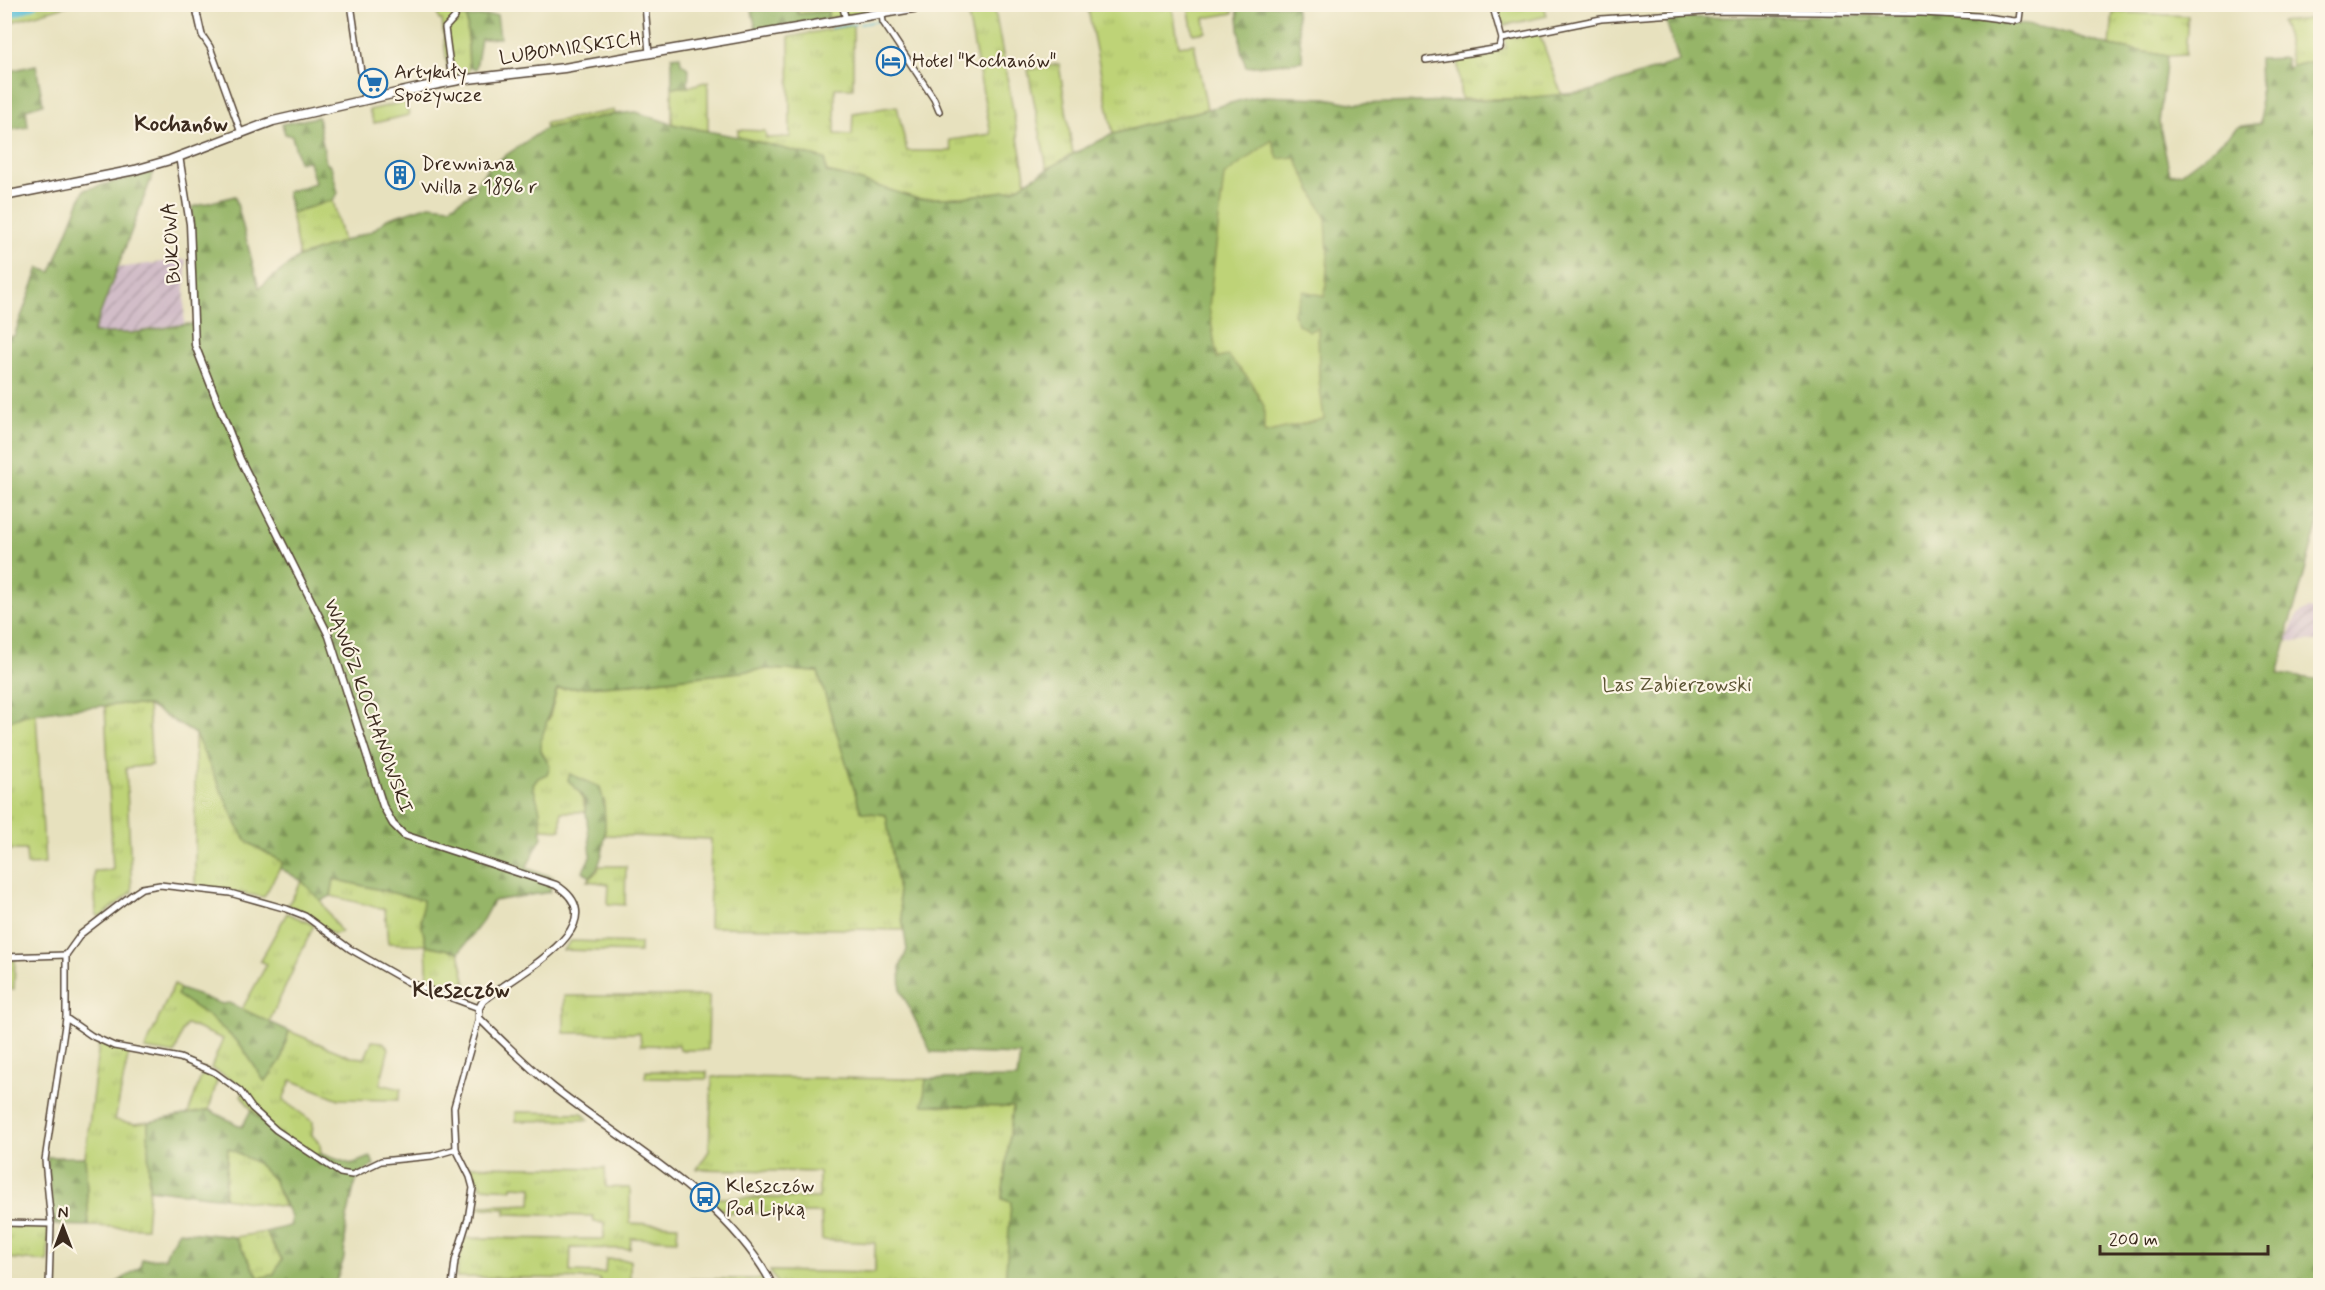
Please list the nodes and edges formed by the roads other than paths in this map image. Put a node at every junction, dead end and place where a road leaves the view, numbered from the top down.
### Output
1 (195, 4) edge
2 (351, 4) edge
3 (667, 4) edge
4 (842, 4) edge
5 (936, 4) edge
6 (1492, 4) edge
7 (2021, 4) edge
8 (645, 7) edge
9 (882, 15) junction
10 (455, 17) dead end
11 (846, 20) junction
12 (1502, 39) junction
13 (649, 54) junction
14 (1426, 60) dead end
15 (452, 81) junction
16 (365, 99) junction
17 (939, 111) dead end
18 (241, 133) junction
19 (179, 156) junction
20 (4, 196) edge
21 (193, 328) joint
22 (66, 955) junction
23 (4, 957) edge
24 (479, 1008) junction
25 (66, 1017) junction
26 (479, 1018) junction
27 (456, 1149) junction
28 (4, 1223) edge
29 (51, 1224) junction
30 (49, 1286) edge
31 (453, 1286) edge
32 (773, 1286) edge

1 - 18 street
2 - 16 street
3 - 8 street
4 - 11 street
5 - 9 main road, LUBOMIRSKICH
6 - 12 street
7 - 12 street
8 - 13 street
9 - 11 main road, LUBOMIRSKICH
9 - 17 street
10 - 15 street
11 - 13 main road, LUBOMIRSKICH
12 - 14 street
13 - 15 main road, LUBOMIRSKICH
15 - 16 main road, LUBOMIRSKICH
16 - 18 main road, LUBOMIRSKICH
18 - 19 main road, LUBOMIRSKICH
19 - 20 main road, LUBOMIRSKICH
19 - 21 street, BUKOWA
21 - 24 street, WĄWÓZ KOCHANOWSKI
22 - 23 street
22 - 24 street
22 - 25 street
24 - 26 street
25 - 27 street
25 - 29 street
26 - 27 street
26 - 32 street
27 - 31 street
28 - 29 street
29 - 30 street

